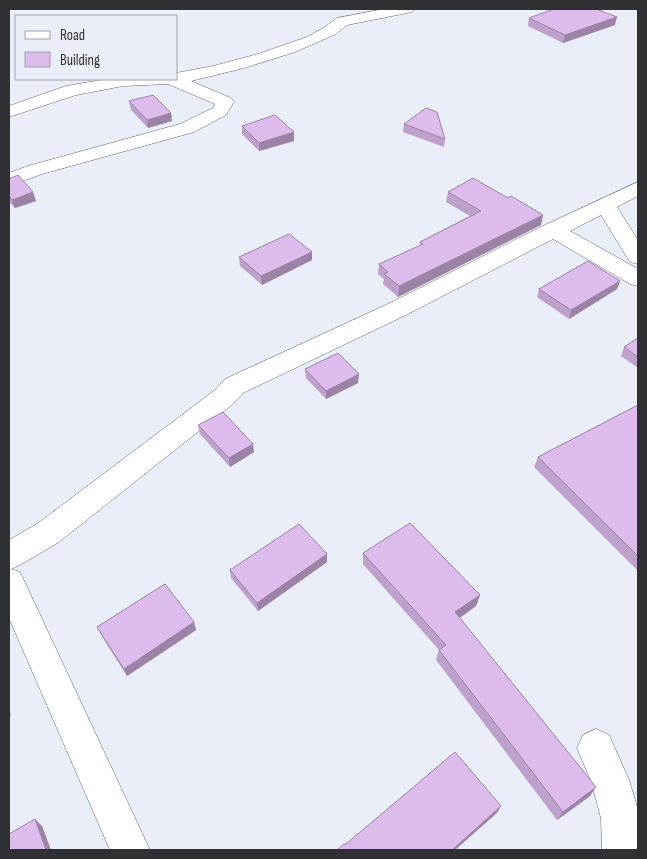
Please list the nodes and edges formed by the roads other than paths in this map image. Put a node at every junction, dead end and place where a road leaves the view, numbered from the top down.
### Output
1 (407, 9) edge
2 (178, 78) edge
3 (132, 80) edge
4 (173, 80) edge
5 (9, 112) edge
6 (9, 180) edge
7 (638, 188) edge
8 (606, 206) junction
9 (553, 230) junction
10 (638, 257) edge
11 (638, 279) edge
12 (9, 556) edge
13 (9, 582) edge
14 (596, 748) dead end
15 (130, 850) edge
16 (622, 850) edge

1 - 2 street
3 - 5 street
4 - 6 street
7 - 8 street
8 - 9 street
8 - 10 street
9 - 11 street
9 - 12 street
13 - 15 street
14 - 16 street

